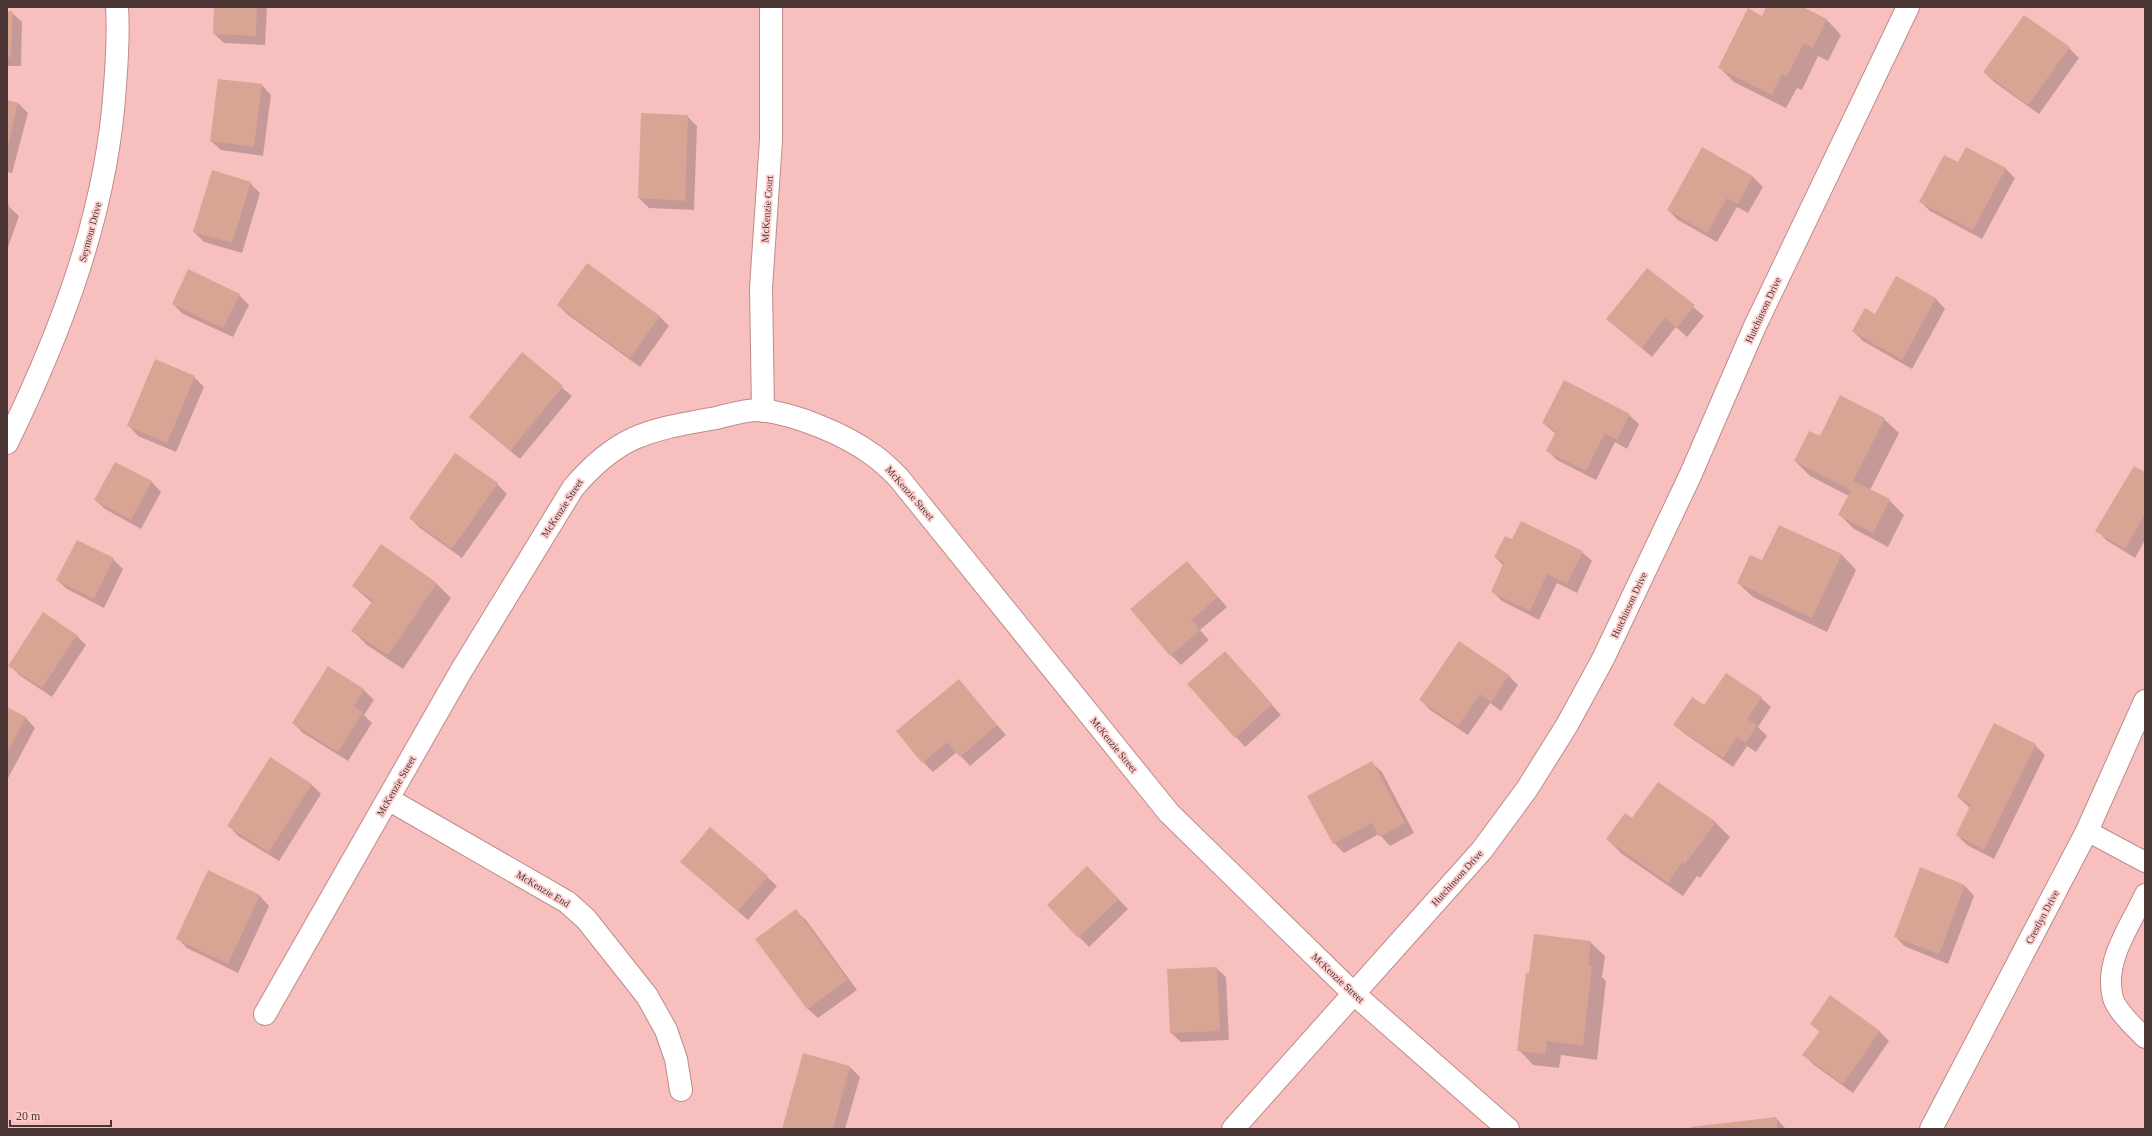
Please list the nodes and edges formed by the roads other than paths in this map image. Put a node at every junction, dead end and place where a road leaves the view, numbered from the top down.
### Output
1 (117, 7) edge
2 (772, 7) edge
3 (1908, 7) edge
4 (763, 411) junction
5 (7, 443) edge
6 (2145, 701) edge
7 (388, 799) junction
8 (2087, 831) junction
9 (2145, 862) edge
10 (2145, 894) edge
11 (1353, 993) junction
12 (265, 1014) dead end
13 (2145, 1038) edge
14 (681, 1090) dead end
15 (1233, 1129) edge
16 (1508, 1129) edge
17 (1931, 1129) edge

1 - 5 street, Seymour Drive
2 - 4 street, McKenzie Court
3 - 11 street, Hutchinson Drive
4 - 7 street, McKenzie Street
4 - 11 street, McKenzie Street
6 - 8 street, Crestlyn Drive
7 - 12 street, McKenzie Street
7 - 14 street, McKenzie End
8 - 9 lane
8 - 17 street, Crestlyn Drive
10 - 13 lane
11 - 15 street, Hutchinson Drive
11 - 16 street, McKenzie Street

